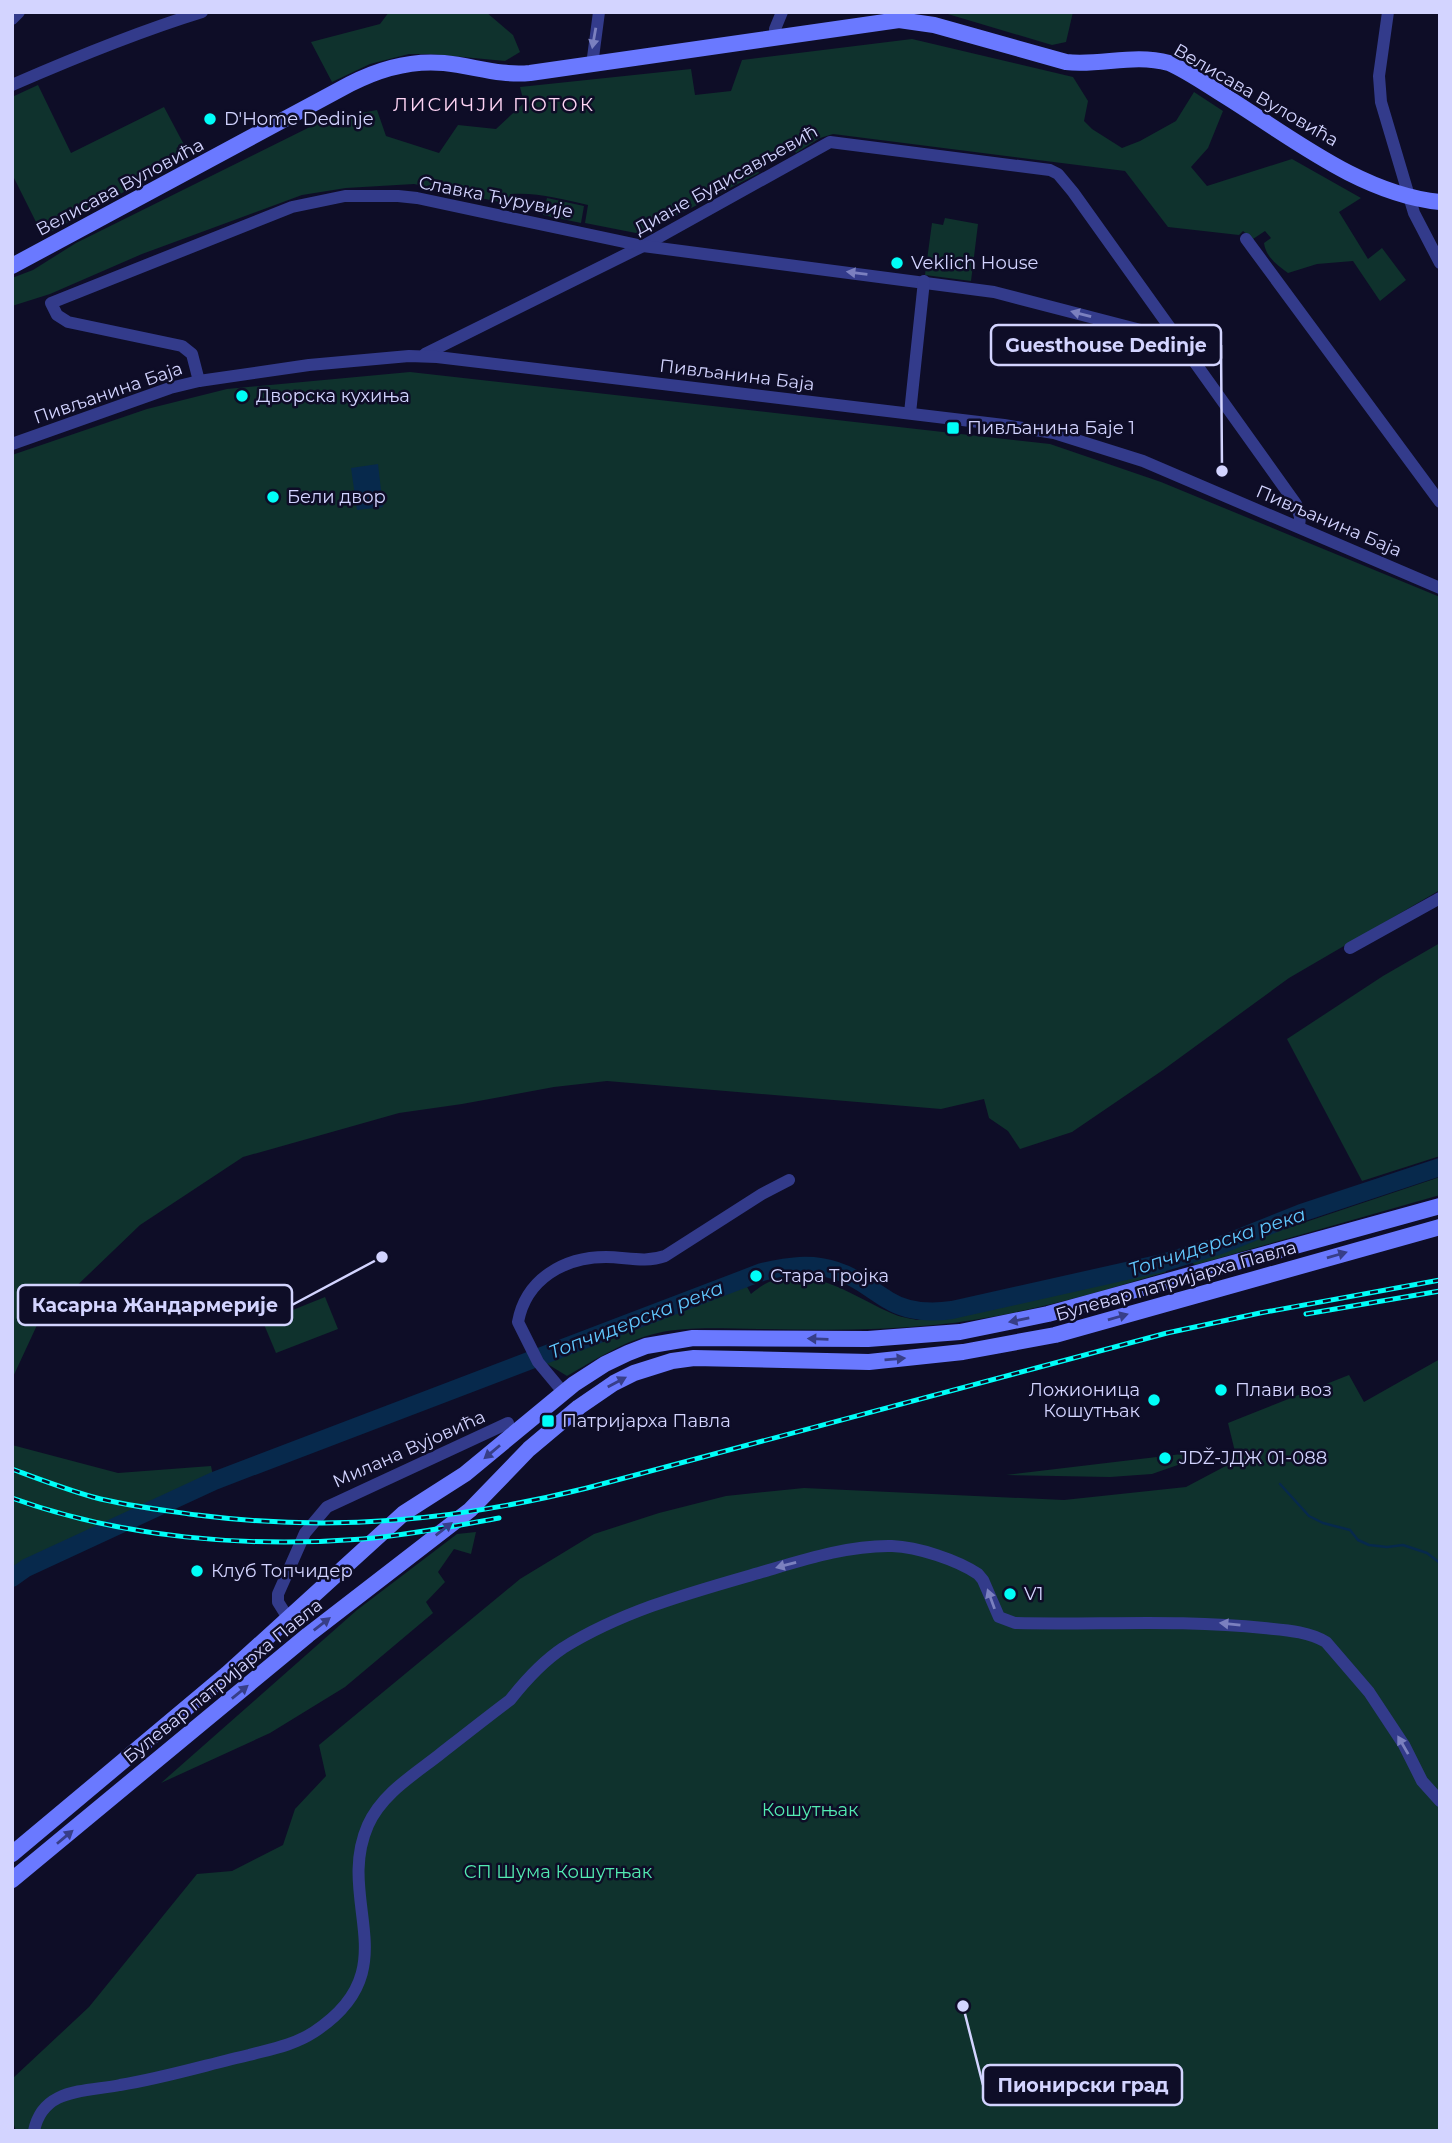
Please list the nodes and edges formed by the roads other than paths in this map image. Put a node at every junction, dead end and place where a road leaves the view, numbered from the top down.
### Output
1 (19, 12) edge
2 (202, 12) edge
3 (599, 12) edge
4 (782, 12) edge
5 (1388, 12) edge
6 (12, 19) edge
7 (776, 38) junction
8 (592, 65) junction
9 (12, 85) edge
10 (1409, 197) junction
11 (1440, 202) edge
12 (1246, 239) dead end
13 (643, 246) junction
14 (1440, 263) edge
15 (12, 266) edge
16 (924, 281) junction
17 (1169, 328) junction
18 (422, 355) junction
19 (199, 381) junction
20 (910, 413) junction
21 (12, 444) edge
22 (1440, 502) edge
23 (1299, 527) junction
24 (1440, 588) edge
25 (1440, 898) edge
26 (1350, 948) dead end
27 (789, 1180) dead end
28 (1440, 1206) edge
29 (1440, 1227) edge
30 (563, 1392) junction
31 (508, 1423) dead end
32 (288, 1618) junction
33 (1440, 1801) edge
34 (12, 1854) edge
35 (12, 1881) edge
36 (34, 2131) edge

1 - 6 street
2 - 9 street
3 -> 8 street
4 - 7 street
5 - 10 street
7 - 8 main road, Велисава Вуловића
7 - 10 main road, Велисава Вуловића
8 - 15 main road, Велисава Вуловића
10 - 11 main road, Велисава Вуловића
10 - 14 street
12 - 22 street
16 -> 13 street, Славка Ћурувије
13 - 17 street, Диане Будисављевић
13 - 18 street, Диане Будисављевић
13 - 19 street, Славка Ћурувије
17 -> 16 street, Славка Ћурувије
16 - 20 street
17 - 23 street, Диане Будисављевић
18 - 19 street, Пивљанина Баја
18 - 20 street, Пивљанина Баја
19 - 21 street, Пивљанина Баја
20 - 23 street, Пивљанина Баја
23 - 24 street, Пивљанина Баја
25 - 26 street
27 - 30 street
28 -> 30 main road, Булевар патријарха Павла
35 -> 29 main road, Булевар патријарха Павла
30 -> 32 main road, Булевар патријарха Павла
31 - 32 street, Милана Вујовића
32 - 34 main road, Булевар патријарха Павла
33 -> 36 street

